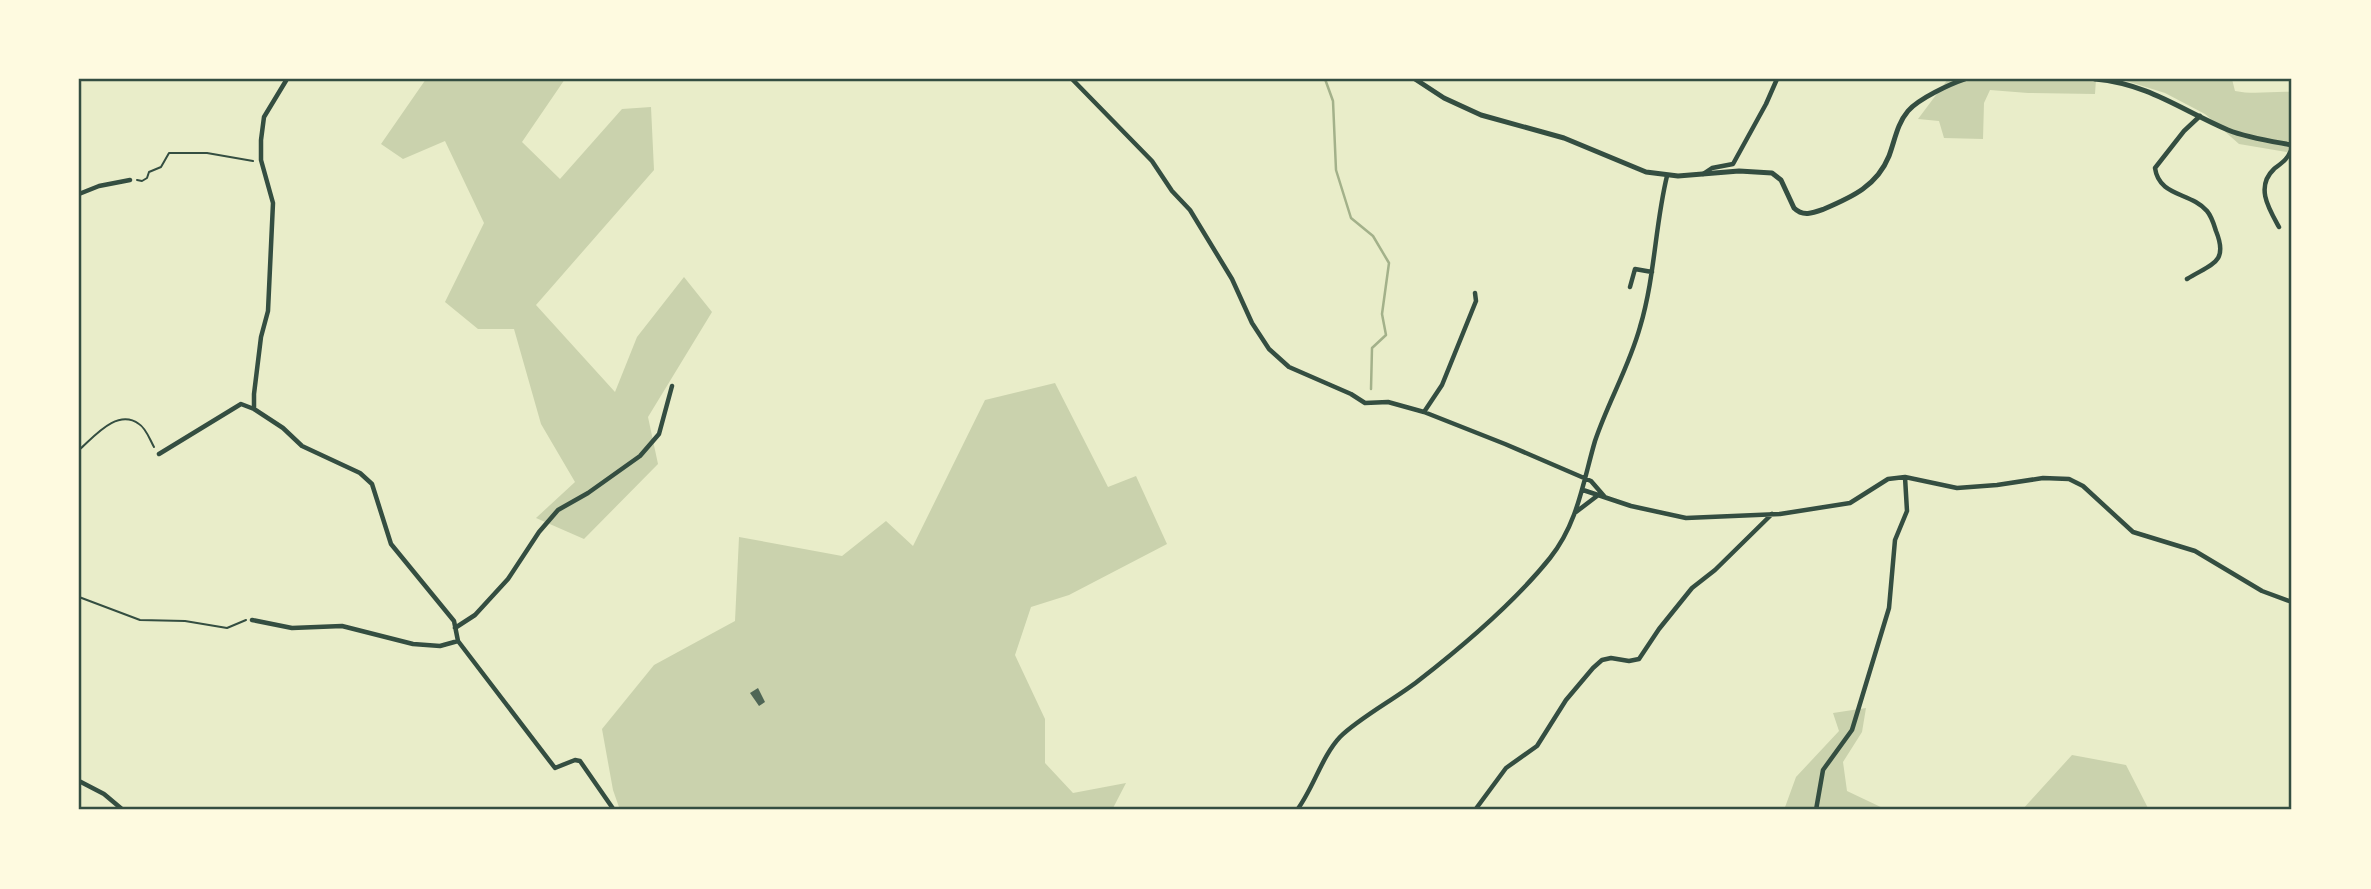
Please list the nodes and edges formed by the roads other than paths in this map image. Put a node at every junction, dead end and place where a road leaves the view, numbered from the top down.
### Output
1 (287, 79) edge
2 (1072, 79) edge
3 (1415, 79) edge
4 (1776, 79) edge
5 (1965, 79) edge
6 (2095, 79) edge
7 (2200, 116) junction
8 (2292, 146) edge
9 (1702, 174) junction
10 (1667, 176) junction
11 (130, 180) road end
12 (79, 194) edge
13 (2279, 227) dead end
14 (1652, 272) junction
15 (2187, 279) dead end
16 (1630, 287) dead end
17 (1475, 293) dead end
18 (672, 386) dead end
19 (254, 409) junction
20 (1424, 412) junction
21 (159, 454) road end
22 (1905, 477) junction
23 (1586, 478) junction
24 (1583, 490) junction
25 (1597, 495) junction
26 (1605, 498) junction
27 (1576, 512) junction
28 (1773, 513) junction
29 (2292, 601) edge
30 (252, 620) road end
31 (455, 628) junction
32 (458, 641) junction
33 (79, 781) edge
34 (123, 810) edge
35 (614, 810) edge
36 (1297, 810) edge
37 (1475, 810) edge
38 (1816, 810) edge

1 - 19 street
2 - 20 street
3 - 10 street
4 - 9 street
5 - 9 street
6 - 7 street
7 - 8 street
7 - 15 street
8 - 13 street
9 - 10 street
10 - 14 street
11 - 12 street
14 - 16 street
14 - 23 street
17 - 20 street
18 - 31 street
19 - 21 street
19 - 31 street
20 - 23 street
22 - 28 street
22 - 29 street
22 - 38 street
23 - 24 street
23 - 26 street
24 - 25 street
24 - 27 street
25 - 26 street
25 - 27 street
26 - 28 street
27 - 36 street
28 - 37 street
30 - 32 street
31 - 32 street
32 - 35 street
33 - 34 street

